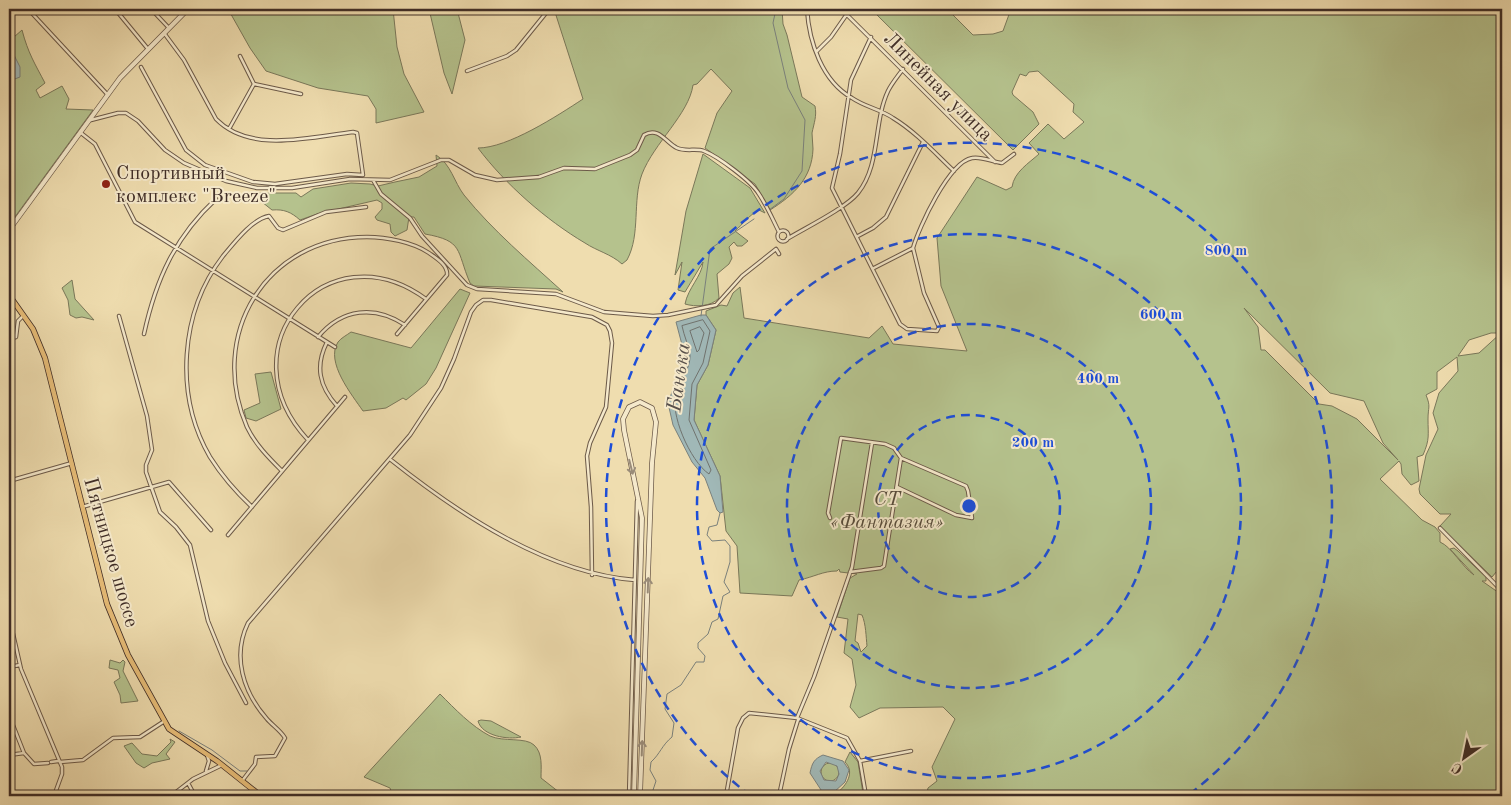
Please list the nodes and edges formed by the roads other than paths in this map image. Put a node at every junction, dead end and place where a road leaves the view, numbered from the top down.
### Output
1 (28, 9) edge
2 (116, 9) edge
3 (151, 9) edge
4 (188, 9) edge
5 (547, 9) edge
6 (808, 9) edge
7 (842, 9) edge
8 (847, 14) junction
9 (168, 28) junction
10 (164, 33) junction
11 (871, 38) junction
12 (148, 49) junction
13 (817, 51) junction
14 (240, 56) dead end
15 (140, 67) dead end
16 (903, 69) junction
17 (467, 71) dead end
18 (254, 84) junction
19 (301, 94) dead end
20 (108, 95) junction
21 (849, 97) junction
22 (882, 111) junction
23 (91, 120) junction
24 (229, 129) junction
25 (81, 133) junction
26 (923, 142) junction
27 (1014, 154) dead end
28 (995, 162) junction
29 (954, 171) junction
30 (373, 180) junction
31 (216, 199) dead end
32 (841, 206) junction
33 (366, 207) dead end
34 (9, 230) edge
35 (780, 232) junction
36 (858, 236) junction
37 (788, 239) junction
38 (176, 246) junction
39 (913, 248) junction
40 (779, 254) dead end
41 (874, 268) junction
42 (213, 270) junction
43 (9, 295) edge
44 (255, 297) junction
45 (426, 300) junction
46 (24, 315) junction
47 (119, 316) dead end
48 (290, 319) junction
49 (405, 325) junction
50 (144, 334) dead end
51 (397, 334) dead end
52 (318, 337) junction
53 (9, 339) edge
54 (327, 342) junction
55 (335, 347) dead end
56 (345, 397) dead end
57 (337, 406) junction
58 (308, 440) junction
59 (872, 442) junction
60 (901, 458) junction
61 (391, 460) junction
62 (72, 464) junction
63 (282, 471) junction
64 (9, 482) edge
65 (636, 485) junction
66 (151, 486) junction
67 (897, 487) junction
68 (252, 507) junction
69 (82, 508) junction
70 (830, 518) dead end
71 (1440, 528) dead end
72 (211, 530) dead end
73 (228, 535) dead end
74 (850, 572) junction
75 (592, 575) junction
76 (635, 580) junction
77 (1502, 591) edge
78 (9, 616) edge
79 (20, 665) junction
80 (9, 667) edge
81 (246, 703) dead end
82 (9, 715) edge
83 (797, 719) junction
84 (163, 722) junction
85 (911, 751) dead end
86 (24, 753) junction
87 (206, 754) junction
88 (9, 755) edge
89 (860, 761) junction
90 (59, 762) junction
91 (222, 765) junction
92 (206, 771) junction
93 (242, 781) junction
94 (188, 783) junction
95 (54, 796) edge
96 (171, 796) edge
97 (194, 796) edge
98 (261, 796) edge
99 (629, 796) edge
100 (634, 796) edge
101 (640, 796) edge
102 (726, 796) edge
103 (779, 796) edge
104 (866, 796) edge

1 - 20 street
2 - 12 street
3 - 9 street
4 - 9 street
5 - 17 street
6 - 13 street
7 - 8 street, Линейная улица
8 - 11 street, Линейная улица
8 - 13 street
9 - 10 street
10 - 12 street
10 - 24 street
11 - 16 street, Линейная улица
11 - 21 street
12 - 20 street
13 - 21 street
14 - 18 street
15 - 24 street
16 - 22 street
16 - 28 street, Линейная улица
18 - 19 street
18 - 24 street
20 - 23 street
21 - 22 street
21 - 32 street
22 - 26 street
22 - 32 street
23 - 25 street
23 - 30 street
25 - 34 street
25 - 38 street
26 - 29 street
26 - 36 street
27 - 28 street
28 - 29 street
29 - 39 street
30 - 35 street
30 - 40 street
31 - 38 street
32 - 36 street
32 - 37 street
33 - 42 street
35 - 37 street
35 - 37 street
36 - 41 street
38 - 42 street
38 - 50 street
39 - 41 street
39 - 41 street
42 - 44 street
42 - 68 street
43 - 46 main road, Пятницкое шоссе
44 - 45 street
44 - 48 street
44 - 63 street
45 - 48 street
45 - 49 street
46 - 53 street
46 - 62 main road, Пятницкое шоссе
47 - 66 street
48 - 52 street
48 - 58 street
49 - 51 street
49 - 52 street
52 - 54 street
54 - 55 street
54 - 57 street
56 - 57 street
57 - 58 street
58 - 63 street
59 - 60 street
59 - 70 street
59 - 74 street
60 - 67 street
60 - 67 street
61 - 75 street
61 - 75 street
61 - 93 street
62 - 64 street
62 - 69 main road, Пятницкое шоссе
63 - 68 street
65 - 76 street
65 - 100 street
101 -> 65 street
66 - 69 street
66 - 72 street
66 - 81 street
67 - 74 street
68 - 73 street
69 - 84 main road, Пятницкое шоссе
71 - 77 street
74 - 83 street
75 - 76 street
76 - 99 street
78 - 79 street
79 - 80 street
79 - 90 street
82 - 86 street
83 - 89 street
83 - 102 street
83 - 103 street
84 - 87 main road, Пятницкое шоссе
84 - 90 street
85 - 89 street
86 - 88 street
86 - 90 street
87 - 91 main road, Пятницкое шоссе
87 - 92 street
89 - 104 street
90 - 95 street
91 - 92 street
91 - 93 main road, Пятницкое шоссе
92 - 94 street
93 - 98 main road, Пятницкое шоссе
94 - 96 street
94 - 97 street

